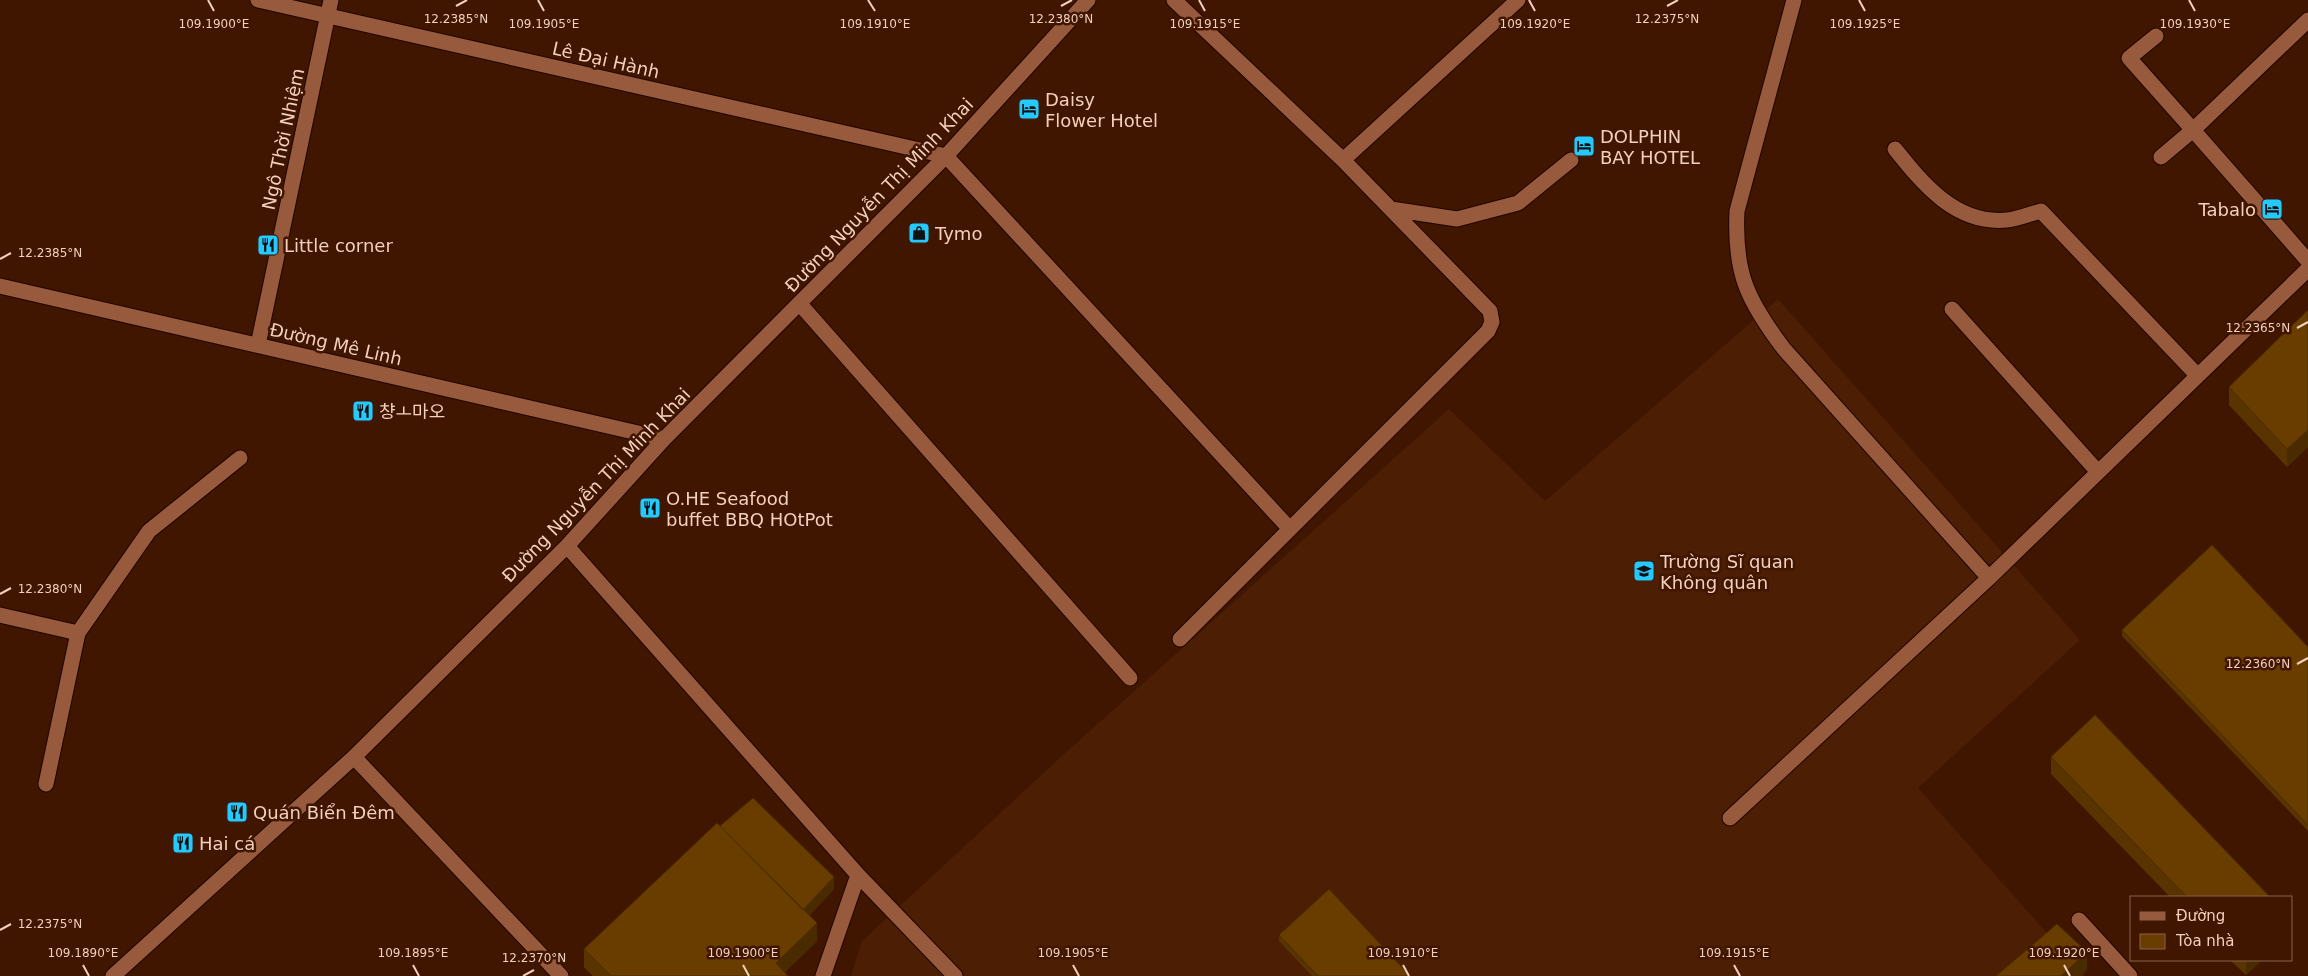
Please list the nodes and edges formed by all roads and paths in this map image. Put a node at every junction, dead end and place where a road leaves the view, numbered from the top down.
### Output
1 (258, 0) edge
2 (331, 0) edge
3 (1088, 0) edge
4 (1174, 0) edge
5 (1518, 0) edge
6 (1794, 0) edge
7 (328, 16) junction
8 (2308, 20) edge
9 (2156, 36) dead end
10 (2193, 130) junction
11 (1895, 149) dead end
12 (946, 156) junction
13 (2161, 157) dead end
14 (1343, 160) junction
15 (1571, 160) dead end
16 (1391, 209) junction
17 (2308, 261) edge
18 (2308, 269) edge
19 (0, 286) edge
20 (799, 303) junction
21 (1952, 308) dead end
22 (258, 346) junction
23 (2198, 375) junction
24 (664, 439) junction
25 (240, 458) dead end
26 (2098, 472) junction
27 (152, 513) dead end
28 (1289, 528) junction
29 (149, 531) junction
30 (567, 546) junction
31 (1988, 578) junction
32 (0, 616) edge
33 (78, 633) junction
34 (1180, 639) dead end
35 (1130, 678) dead end
36 (354, 757) junction
37 (46, 784) dead end
38 (1730, 818) dead end
39 (858, 875) junction
40 (2080, 920) dead end
41 (113, 976) edge
42 (562, 976) edge
43 (822, 976) edge
44 (954, 976) edge
45 (2130, 976) edge

1 - 7 street, Lê Đại Hành
2 - 7 street, Ngô Thời Nhiệm
3 - 12 street, Đường Nguyễn Thị Minh Khai
4 - 14 street
5 - 14 street
6 - 31 street
7 - 12 street, Lê Đại Hành
7 - 22 street, Ngô Thời Nhiệm
8 - 10 street
9 - 10 street
10 - 13 street
10 - 17 street
11 - 23 street
12 - 20 street, Đường Nguyễn Thị Minh Khai
12 - 28 street
14 - 16 street
15 - 16 street
16 - 28 street
18 - 23 street
19 - 22 street, Đường Mê Linh
20 - 24 street, Đường Nguyễn Thị Minh Khai
20 - 35 street
21 - 26 street
22 - 24 street, Đường Mê Linh
23 - 26 street
24 - 30 street, Đường Nguyễn Thị Minh Khai
25 - 29 street
26 - 31 street
27 - 29 street
28 - 34 street
29 - 33 street
30 - 36 street, Đường Nguyễn Thị Minh Khai
30 - 39 street
31 - 38 street
32 - 33 street
33 - 37 street
36 - 41 street, Đường Nguyễn Thị Minh Khai
36 - 42 street
39 - 43 street
39 - 44 street
40 - 45 street

